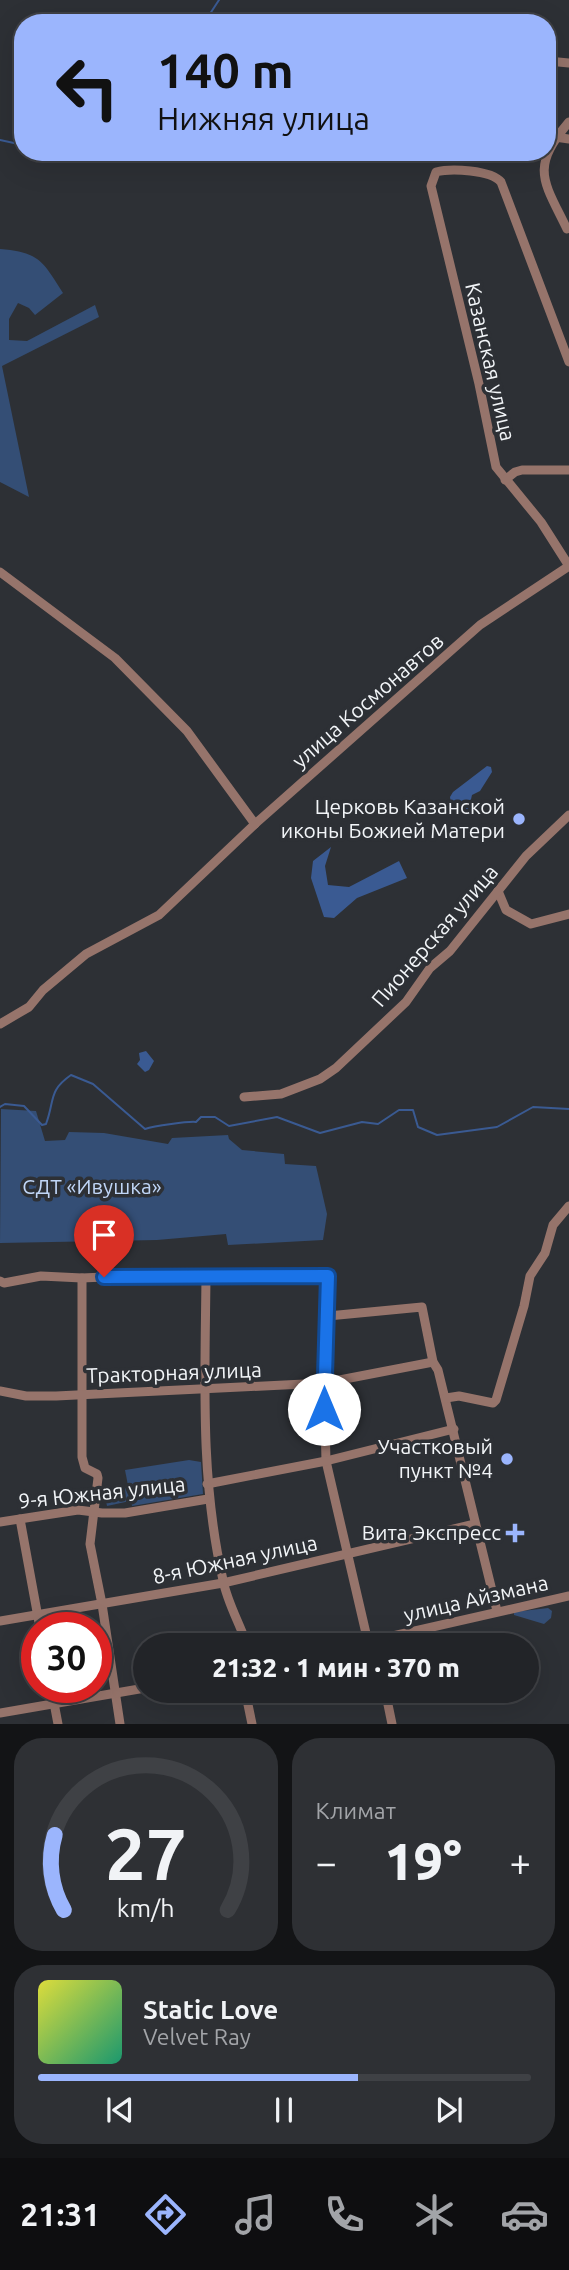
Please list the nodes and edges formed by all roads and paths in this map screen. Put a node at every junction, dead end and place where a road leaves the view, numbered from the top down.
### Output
1 (544, 161) edge
2 (567, 229) edge
3 (569, 362) edge
4 (569, 470) edge
5 (505, 480) junction
6 (569, 566) edge
7 (0, 572) edge
8 (569, 815) edge
9 (256, 824) junction
10 (498, 891) junction
11 (569, 914) edge
12 (0, 1024) edge
13 (244, 1097) dead end
14 (569, 1206) edge
15 (206, 1277) junction
16 (82, 1278) junction
17 (0, 1282) edge
18 (328, 1316) junction
19 (433, 1362) junction
20 (324, 1383) junction
21 (205, 1390) junction
22 (0, 1391) edge
23 (83, 1394) junction
24 (446, 1398) junction
25 (454, 1429) junction
26 (326, 1461) junction
27 (207, 1484) junction
28 (208, 1499) junction
29 (94, 1511) junction
30 (20, 1519) junction
31 (0, 1522) edge
32 (475, 1524) junction
33 (347, 1555) junction
34 (223, 1583) junction
35 (568, 1596) edge
36 (102, 1604) junction
37 (497, 1611) junction
38 (37, 1612) edge
39 (55, 1612) edge
40 (21, 1618) edge
41 (0, 1621) edge
42 (242, 1633) edge
43 (370, 1633) edge
44 (409, 1633) edge
45 (133, 1690) edge
46 (117, 1693) junction
47 (248, 1703) edge
48 (388, 1703) edge
49 (54, 1704) junction
50 (0, 1713) edge
51 (58, 1724) edge
52 (120, 1724) edge
53 (252, 1724) edge
54 (392, 1724) edge

1 - 2 street
3 - 5 street, Казанская улица
4 - 5 street
5 - 6 street, Казанская улица
6 - 9 street, улица Космонавтов
7 - 9 street
8 - 10 street, Пионерская улица
9 - 12 street, улица Космонавтов
10 - 11 street
10 - 13 street, Пионерская улица
14 - 24 street
15 - 16 street
15 - 18 street
15 - 21 street
16 - 17 street
16 - 23 street
18 - 19 street
18 - 20 street
19 - 20 street, Тракторная улица
19 - 24 street
20 - 21 street, Тракторная улица
20 - 26 street
21 - 23 street, Тракторная улица
21 - 27 street
22 - 23 street, Тракторная улица
23 - 29 street
24 - 25 street
25 - 26 street, 9-я Южная улица
25 - 32 street
26 - 27 street, 9-я Южная улица
26 - 33 street
27 - 28 street
28 - 29 street, 9-я Южная улица
28 - 34 street
29 - 30 street, 9-я Южная улица
29 - 36 street
30 - 31 street, 9-я Южная улица
30 - 38 street
32 - 33 street, 8-я Южная улица
32 - 37 street
33 - 34 street, 8-я Южная улица
33 - 43 street
34 - 36 street, 8-я Южная улица
34 - 42 street
35 - 37 street, улица Айзмана
36 - 39 street, 8-я Южная улица
36 - 46 street
37 - 44 street, улица Айзмана
40 - 41 street, 8-я Южная улица
45 - 46 street
46 - 49 street
46 - 52 street
47 - 53 street
48 - 54 street
49 - 50 street
49 - 51 street

